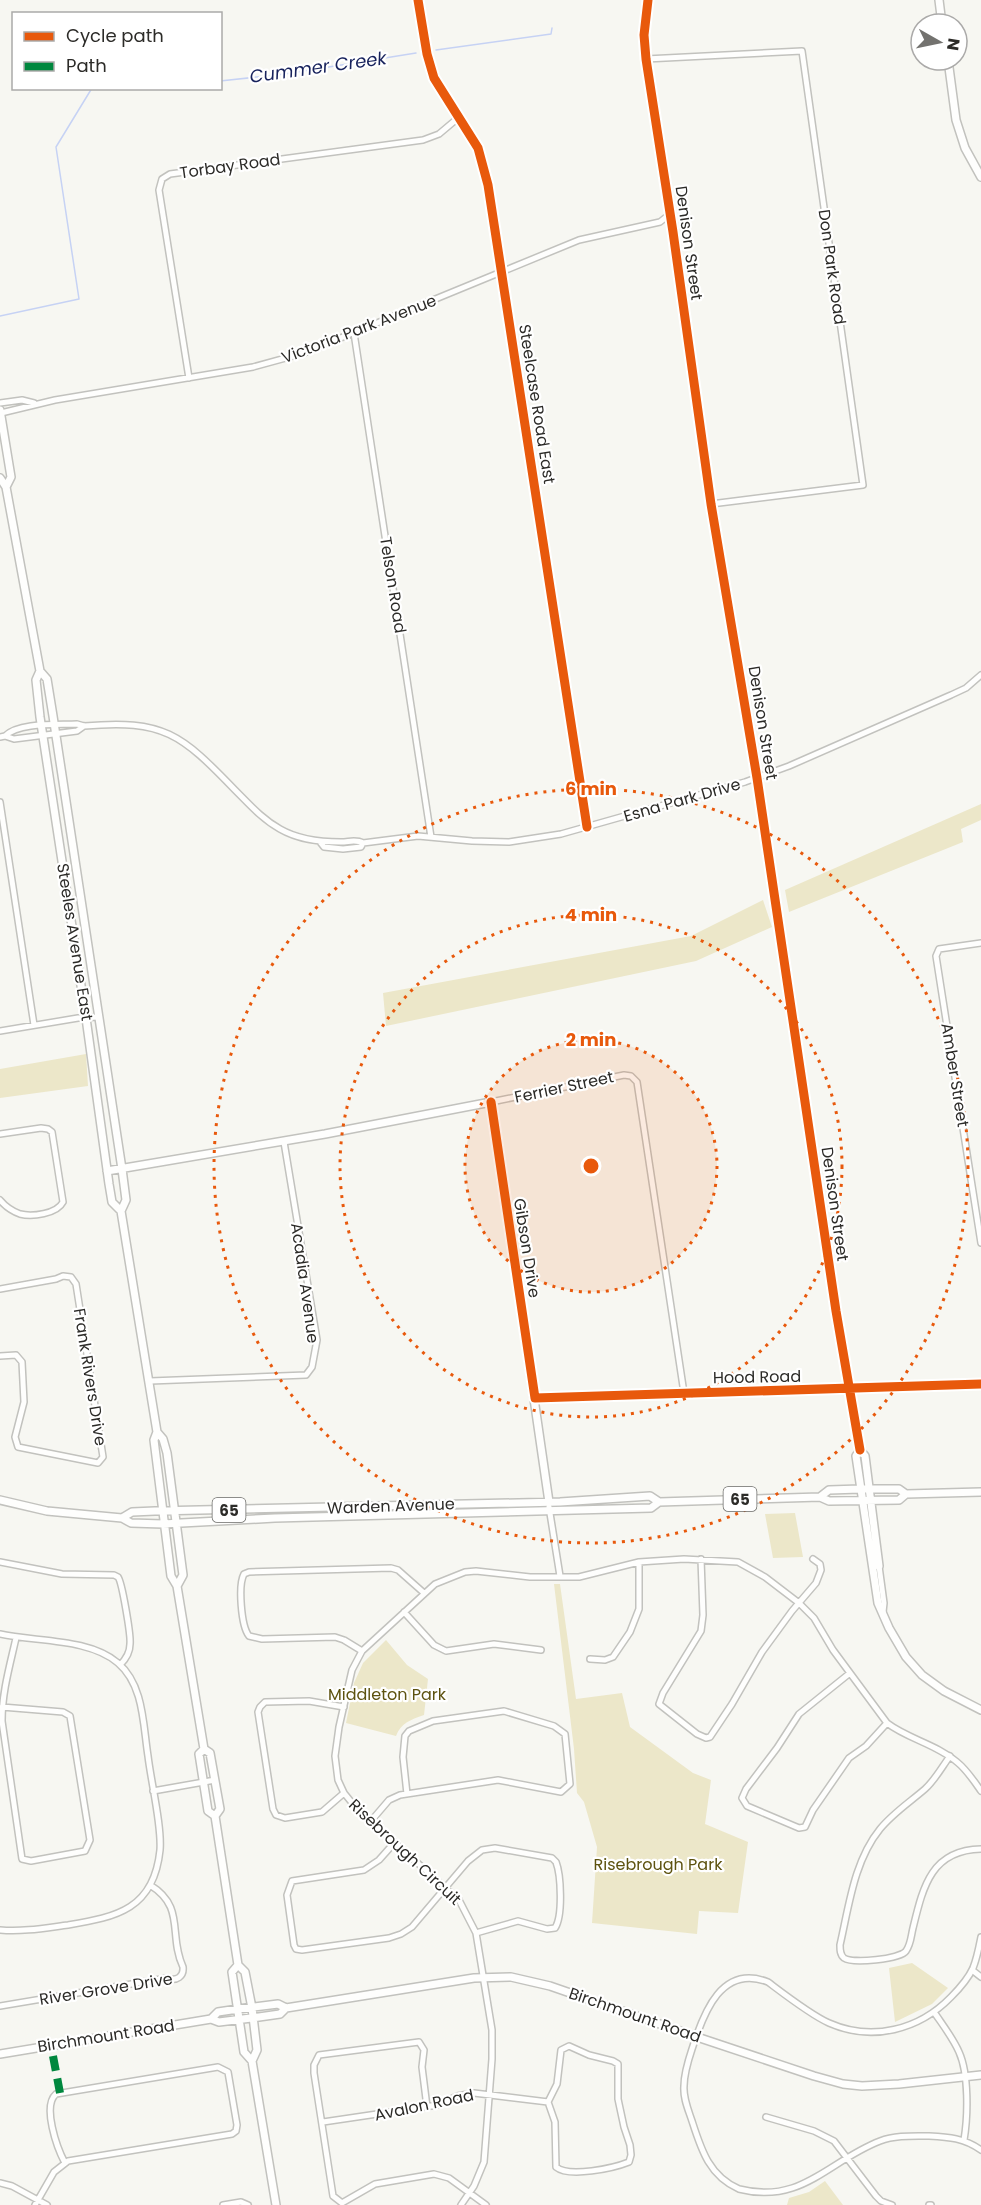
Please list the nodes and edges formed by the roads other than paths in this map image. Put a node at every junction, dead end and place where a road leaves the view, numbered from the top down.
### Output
1 (418, 0) edge
2 (648, 0) edge
3 (646, 59) junction
4 (950, 72) edge
5 (458, 118) junction
6 (981, 177) edge
7 (670, 214) junction
8 (502, 273) junction
9 (354, 333) junction
10 (189, 378) junction
11 (0, 403) edge
12 (36, 403) junction
13 (0, 412) edge
14 (0, 478) edge
15 (6, 486) junction
16 (711, 504) junction
17 (40, 671) junction
18 (981, 675) edge
19 (54, 725) junction
20 (42, 726) junction
21 (84, 726) junction
22 (56, 733) junction
23 (43, 734) junction
24 (3, 736) edge
25 (757, 778) junction
26 (0, 802) edge
27 (586, 827) junction
28 (431, 837) junction
29 (981, 943) edge
30 (99, 1017) junction
31 (86, 1018) junction
32 (34, 1025) junction
33 (0, 1031) edge
34 (491, 1102) junction
35 (0, 1134) edge
36 (284, 1142) junction
37 (122, 1169) junction
38 (107, 1171) junction
39 (0, 1200) edge
40 (121, 1211) junction
41 (981, 1243) edge
42 (0, 1289) edge
43 (0, 1356) edge
44 (150, 1381) junction
45 (981, 1384) edge
46 (849, 1390) junction
47 (684, 1394) junction
48 (535, 1398) junction
49 (157, 1432) junction
50 (860, 1450) junction
51 (860, 1489) junction
52 (869, 1489) junction
53 (981, 1492) edge
54 (906, 1494) junction
55 (820, 1497) junction
56 (0, 1500) edge
57 (861, 1501) junction
58 (871, 1501) junction
59 (549, 1502) junction
60 (659, 1502) junction
61 (453, 1503) junction
62 (161, 1511) junction
63 (175, 1511) junction
64 (550, 1511) junction
65 (448, 1513) junction
66 (122, 1518) junction
67 (176, 1523) junction
68 (163, 1524) junction
69 (701, 1559) junction
70 (813, 1559) dead end
71 (0, 1562) edge
72 (639, 1562) junction
73 (879, 1566) joint
74 (560, 1576) junction
75 (177, 1586) junction
76 (424, 1593) junction
77 (799, 1603) junction
78 (404, 1612) junction
79 (883, 1612) junction
80 (0, 1634) edge
81 (16, 1638) junction
82 (541, 1650) dead end
83 (362, 1651) junction
84 (590, 1659) dead end
85 (120, 1665) junction
86 (850, 1673) junction
87 (2, 1707) junction
88 (344, 1707) junction
89 (981, 1710) edge
90 (887, 1723) junction
91 (204, 1749) junction
92 (950, 1756) junction
93 (215, 1780) junction
94 (203, 1782) junction
95 (153, 1791) junction
96 (981, 1791) edge
97 (344, 1793) junction
98 (407, 1794) junction
99 (214, 1816) junction
100 (371, 1821) junction
101 (395, 1842) junction
102 (981, 1849) edge
103 (150, 1885) junction
104 (447, 1887) junction
105 (0, 1930) edge
106 (476, 1932) junction
107 (981, 1937) edge
108 (238, 1965) junction
109 (972, 1970) junction
110 (483, 1977) junction
111 (981, 1977) edge
112 (0, 2006) edge
113 (252, 2008) junction
114 (286, 2008) junction
115 (238, 2009) junction
116 (934, 2012) junction
117 (253, 2018) junction
118 (211, 2019) junction
119 (240, 2019) junction
120 (696, 2037) junction
121 (0, 2054) edge
122 (252, 2061) junction
123 (981, 2075) edge
124 (964, 2077) junction
125 (489, 2095) junction
126 (548, 2102) junction
127 (427, 2108) junction
128 (766, 2117) dead end
129 (322, 2122) junction
130 (964, 2140) junction
131 (981, 2150) edge
132 (847, 2158) junction
133 (65, 2163) junction
134 (0, 2184) edge
135 (470, 2193) junction
136 (36, 2202) edge
137 (47, 2205) edge
138 (223, 2205) edge
139 (248, 2205) edge
140 (276, 2205) edge
141 (461, 2205) edge
142 (486, 2205) edge
143 (892, 2205) edge

1 - 5 street, Steelcase Road East
2 - 3 street, Denison Street
3 - 7 street, Denison Street
3 - 16 street, Don Park Road
4 - 6 main road
5 - 8 street, Steelcase Road East
5 - 10 street, Torbay Road
7 - 8 street, Victoria Park Avenue
7 - 16 street, Denison Street
8 - 9 street, Victoria Park Avenue
8 - 27 street, Steelcase Road East
9 - 10 street, Victoria Park Avenue
9 - 28 street, Telson Road
10 - 12 street, Victoria Park Avenue
11 - 12 street, Victoria Park Avenue
12 - 13 street, Victoria Park Avenue
13 - 15 main road, Steeles Avenue East
14 - 15 main road, Steeles Avenue East
15 - 17 main road, Steeles Avenue East
16 - 25 street, Denison Street
17 - 19 main road, Steeles Avenue East
17 - 20 main road, Steeles Avenue East
18 - 25 street, Esna Park Drive
19 - 20 street, Esna Park Drive
19 - 21 street, Esna Park Drive
19 - 22 main road, Steeles Avenue East
20 - 23 main road, Steeles Avenue East
20 - 24 street, Esna Park Drive
21 - 22 street, Esna Park Drive
21 - 28 street, Esna Park Drive
22 - 23 street, Esna Park Drive
22 - 30 main road, Steeles Avenue East
23 - 24 street, Esna Park Drive
23 - 31 main road, Steeles Avenue East
25 - 27 street, Esna Park Drive
25 - 46 street, Denison Street
26 - 32 street
27 - 28 street, Esna Park Drive
29 - 41 street, Amber Street
30 - 31 street
30 - 37 main road, Steeles Avenue East
31 - 32 street
31 - 38 main road, Steeles Avenue East
32 - 33 street
34 - 36 main road, Ferrier Street
34 - 47 street, Ferrier Street
34 - 48 main road, Gibson Drive
35 - 39 street
36 - 37 main road, Ferrier Street
36 - 44 street, Acadia Avenue
37 - 38 main road, Ferrier Street
37 - 40 main road, Steeles Avenue East
38 - 40 main road, Steeles Avenue East
40 - 44 main road, Steeles Avenue East
42 - 43 street, Frank Rivers Drive
44 - 49 main road, Steeles Avenue East
45 - 46 street, Hood Road
46 - 47 street, Hood Road
46 - 50 street, Denison Street
47 - 48 street, Hood Road
48 - 59 main road, Gibson Drive
49 - 62 main road, Steeles Avenue East
49 - 63 main road, Steeles Avenue East
50 - 51 main road, Denison Street
50 - 52 main road, Denison Street
51 - 52 main road, Warden Avenue / 65
51 - 55 main road, Warden Avenue / 65
51 - 57 main road, Denison Street
52 - 54 main road, Warden Avenue / 65
52 - 58 main road, Denison Street
53 - 54 main road, Warden Avenue / 65
54 - 58 main road, Warden Avenue / 65
55 - 57 main road, Warden Avenue / 65
55 - 60 main road, Warden Avenue / 65
56 - 66 main road, Warden Avenue
57 - 58 main road, Warden Avenue / 65
57 - 79 main road, Denison Street
58 - 73 main road, Denison Street
59 - 60 main road, Warden Avenue / 65
59 - 61 main road, Warden Avenue / 65
59 - 64 street
60 - 64 main road, Warden Avenue / 65
61 - 63 main road, Warden Avenue / 65
61 - 65 main road
62 - 63 main road, Warden Avenue
62 - 66 main road, Warden Avenue
62 - 68 main road, Steeles Avenue East
63 - 67 main road, Steeles Avenue East
64 - 65 main road, Warden Avenue / 65
64 - 74 street
65 - 67 main road, Warden Avenue / 65
66 - 68 main road, Warden Avenue
67 - 68 main road, Warden Avenue / 65
67 - 75 main road, Steeles Avenue East
68 - 75 main road, Steeles Avenue East
69 - 72 street, Risebrough Circuit
69 - 77 street, Risebrough Circuit
69 - 77 street
70 - 77 street
71 - 85 street
72 - 74 street, Risebrough Circuit
72 - 84 street
73 - 79 street, Denison Street
74 - 76 street, Risebrough Circuit
75 - 91 main road, Steeles Avenue East
76 - 78 street, Risebrough Circuit
76 - 83 street
77 - 86 street, Risebrough Circuit
78 - 82 street
78 - 83 street, Risebrough Circuit
79 - 89 main road, Denison Street
80 - 81 street
81 - 85 street
81 - 87 street
83 - 88 street, Risebrough Circuit
85 - 95 street
86 - 90 street, Risebrough Circuit
86 - 90 street
87 - 87 street
88 - 97 street, Risebrough Circuit
88 - 97 street
90 - 92 street, Risebrough Circuit
91 - 93 main road, Steeles Avenue East
91 - 94 main road, Steeles Avenue East
92 - 96 street, Risebrough Circuit
92 - 102 street
93 - 94 street
93 - 99 main road, Steeles Avenue East
94 - 95 street
94 - 99 main road, Steeles Avenue East
95 - 103 street
97 - 100 street, Risebrough Circuit
98 - 98 street
98 - 100 street
99 - 108 main road, Steeles Avenue East
100 - 101 street, Risebrough Circuit
101 - 104 street, Risebrough Circuit
101 - 104 street
103 - 105 street
103 - 112 street, River Grove Drive
104 - 106 street, Risebrough Circuit
104 - 106 street
106 - 110 street, Risebrough Circuit
107 - 109 street
108 - 113 main road, Steeles Avenue East
108 - 115 main road, Steeles Avenue East
109 - 111 street
109 - 116 street
110 - 114 main road, Birchmount Road
110 - 120 main road, Birchmount Road
110 - 125 street, Risebrough Circuit
113 - 114 main road, Birchmount Road
113 - 115 main road, Birchmount Road
113 - 117 main road, Steeles Avenue East
114 - 117 main road, Birchmount Road
115 - 118 main road, Birchmount Road
115 - 119 main road, Steeles Avenue East
116 - 120 street
116 - 124 street
117 - 119 main road, Birchmount Road
117 - 122 main road, Steeles Avenue East
118 - 119 main road, Birchmount Road
118 - 121 main road, Birchmount Road
119 - 122 main road, Steeles Avenue East
120 - 124 main road, Birchmount Road
120 - 132 street
122 - 140 main road, Steeles Avenue East
123 - 124 main road, Birchmount Road
124 - 130 street
125 - 126 street, Avalon Road
125 - 127 street, Avalon Road
125 - 135 street, Risebrough Circuit
126 - 126 street
127 - 129 street, Avalon Road
127 - 129 street
128 - 132 street
129 - 135 street
130 - 131 street
130 - 132 street
132 - 143 street
133 - 133 street
133 - 136 street
134 - 136 street
135 - 141 street, Risebrough Circuit
135 - 142 street
136 - 137 street
138 - 139 street

